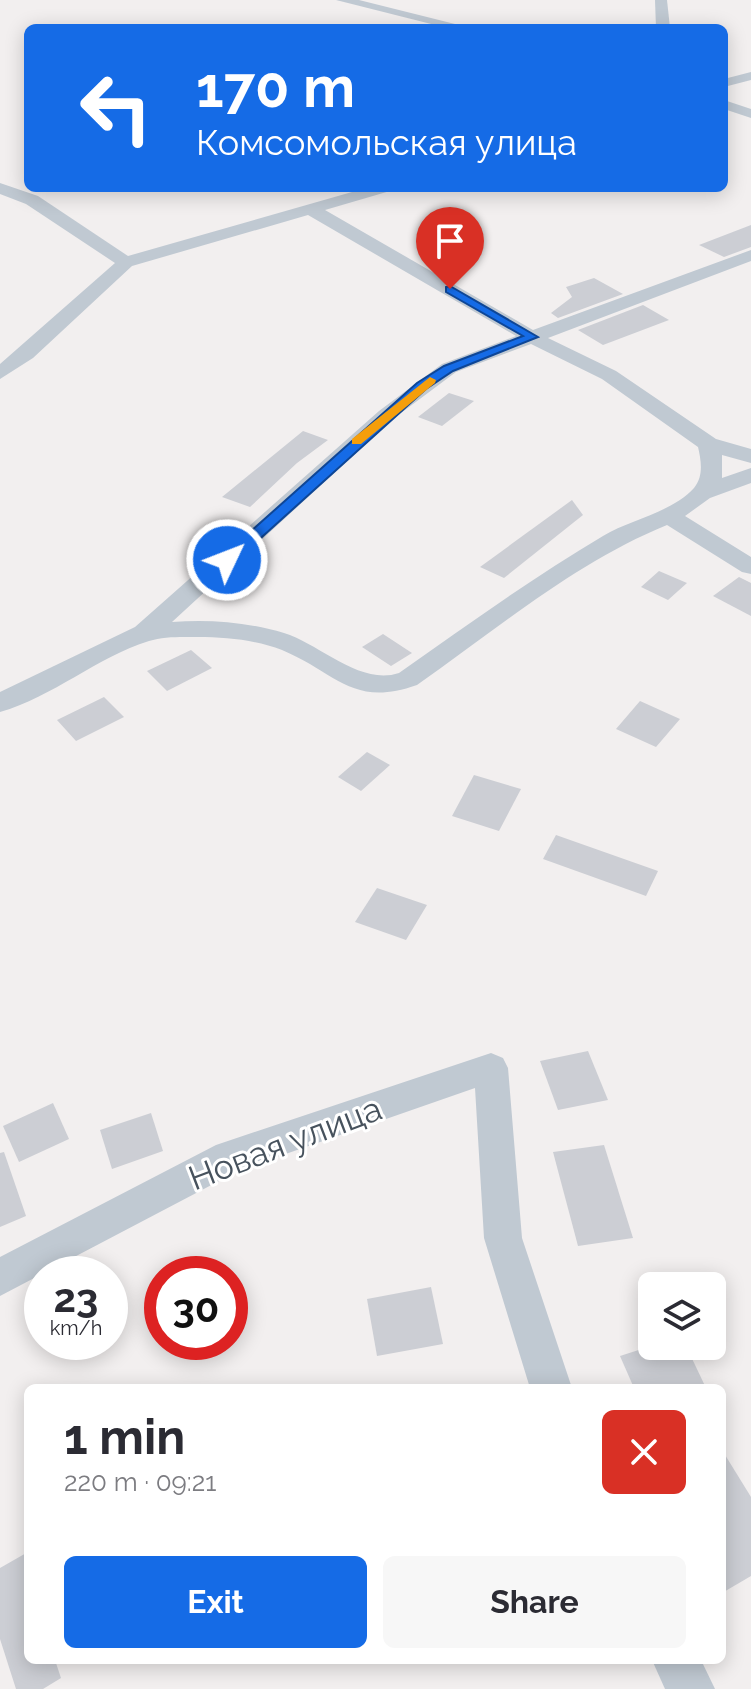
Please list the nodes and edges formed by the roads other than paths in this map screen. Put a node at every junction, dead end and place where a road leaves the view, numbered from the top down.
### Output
1 (342, 0) edge
2 (661, 0) edge
3 (447, 24) edge
4 (663, 24) edge
5 (751, 76) edge
6 (728, 82) edge
7 (728, 105) edge
8 (751, 114) edge
9 (0, 188) edge
10 (371, 192) edge
11 (312, 210) junction
12 (751, 255) edge
13 (126, 262) junction
14 (532, 337) junction
15 (0, 373) edge
16 (708, 444) junction
17 (751, 456) edge
18 (751, 475) edge
19 (702, 493) junction
20 (669, 516) junction
21 (751, 567) edge
22 (144, 633) junction
23 (0, 703) edge
24 (0, 1277) edge
25 (550, 1384) edge
26 (677, 1664) edge
27 (691, 1689) edge

1 - 3 street
2 - 4 street
5 - 6 street
7 - 8 street
9 - 13 street
10 - 11 street
11 - 13 street
11 - 14 street
12 - 14 street
13 - 15 street
14 - 16 street
14 - 22 street
16 - 17 street
16 - 19 street
18 - 19 street
19 - 20 street
20 - 21 street
20 - 22 street
22 - 23 street
24 - 25 street, Новая улица
26 - 27 street

